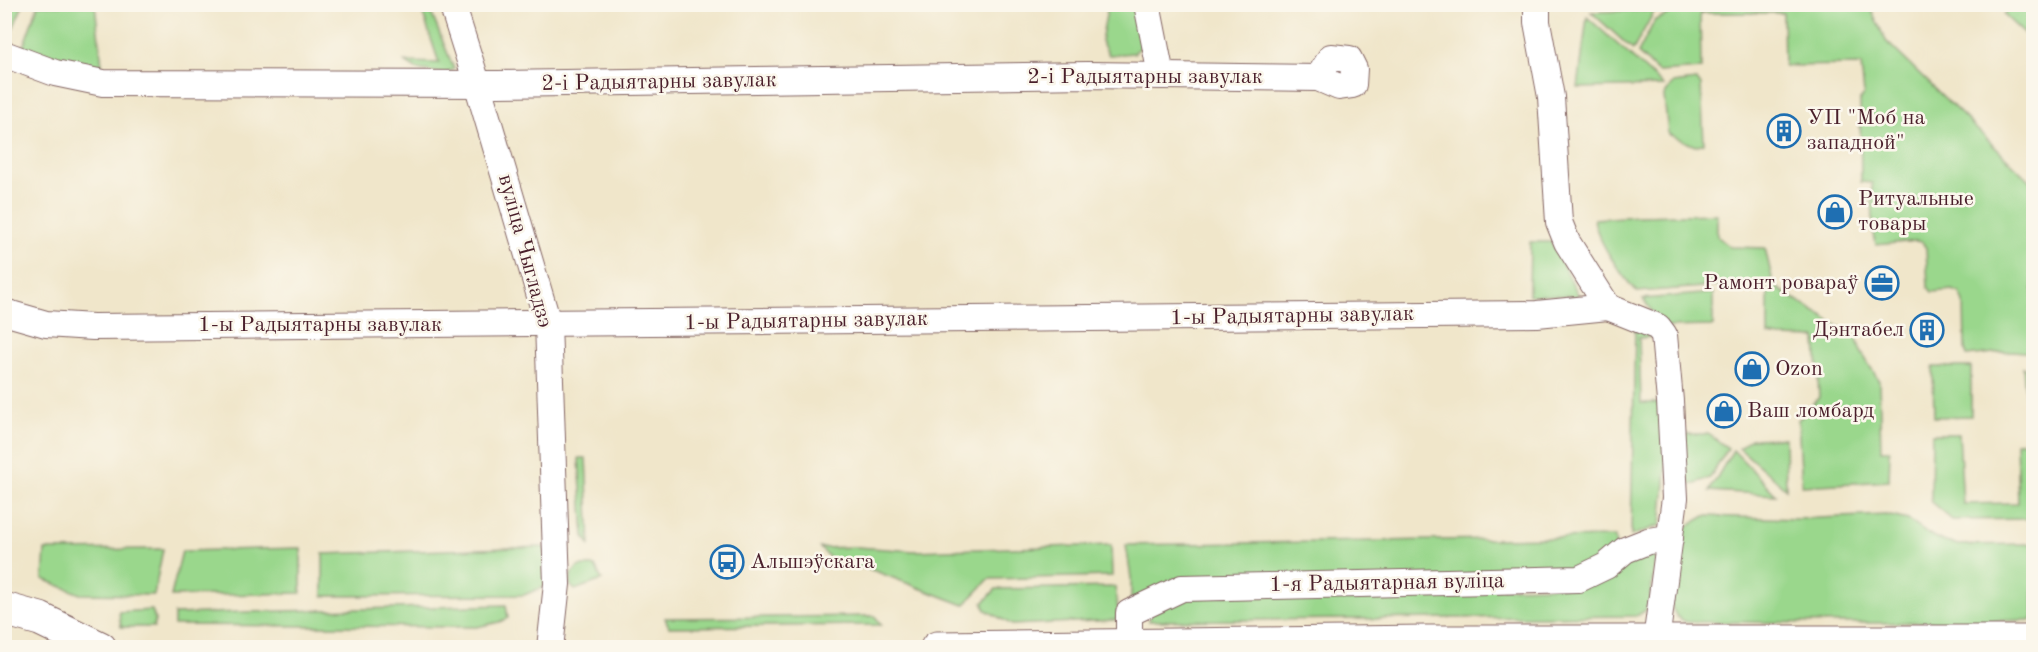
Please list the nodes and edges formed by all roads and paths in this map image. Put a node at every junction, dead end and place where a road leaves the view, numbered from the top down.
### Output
1 (452, 4) edge
2 (1147, 4) edge
3 (1537, 4) edge
4 (4, 54) edge
5 (1161, 75) junction
6 (1318, 78) dead end
7 (477, 83) junction
8 (1608, 308) junction
9 (4, 312) edge
10 (548, 324) junction
11 (1670, 538) junction
12 (4, 609) edge
13 (1656, 641) junction
14 (2034, 642) edge
15 (1129, 645) junction
16 (1034, 647) edge
17 (99, 648) edge
18 (550, 648) edge
19 (937, 648) edge

1 - 7 street, вуліца Чыгладзэ
2 - 5 street
3 - 8 street
4 - 7 street, 2-і Радыятарны завулак
5 - 6 street, 2-і Радыятарны завулак
5 - 7 street, 2-і Радыятарны завулак
7 - 10 street, вуліца Чыгладзэ
8 - 10 street, 1-ы Радыятарны завулак
8 - 11 street
9 - 10 street, 1-ы Радыятарны завулак
10 - 18 street, вуліца Чыгладзэ
11 - 13 street
11 - 15 street, 1-я Радыятарная вуліца
12 - 17 main road
13 - 14 main road
13 - 15 main road
15 - 16 main road
16 - 19 main road

